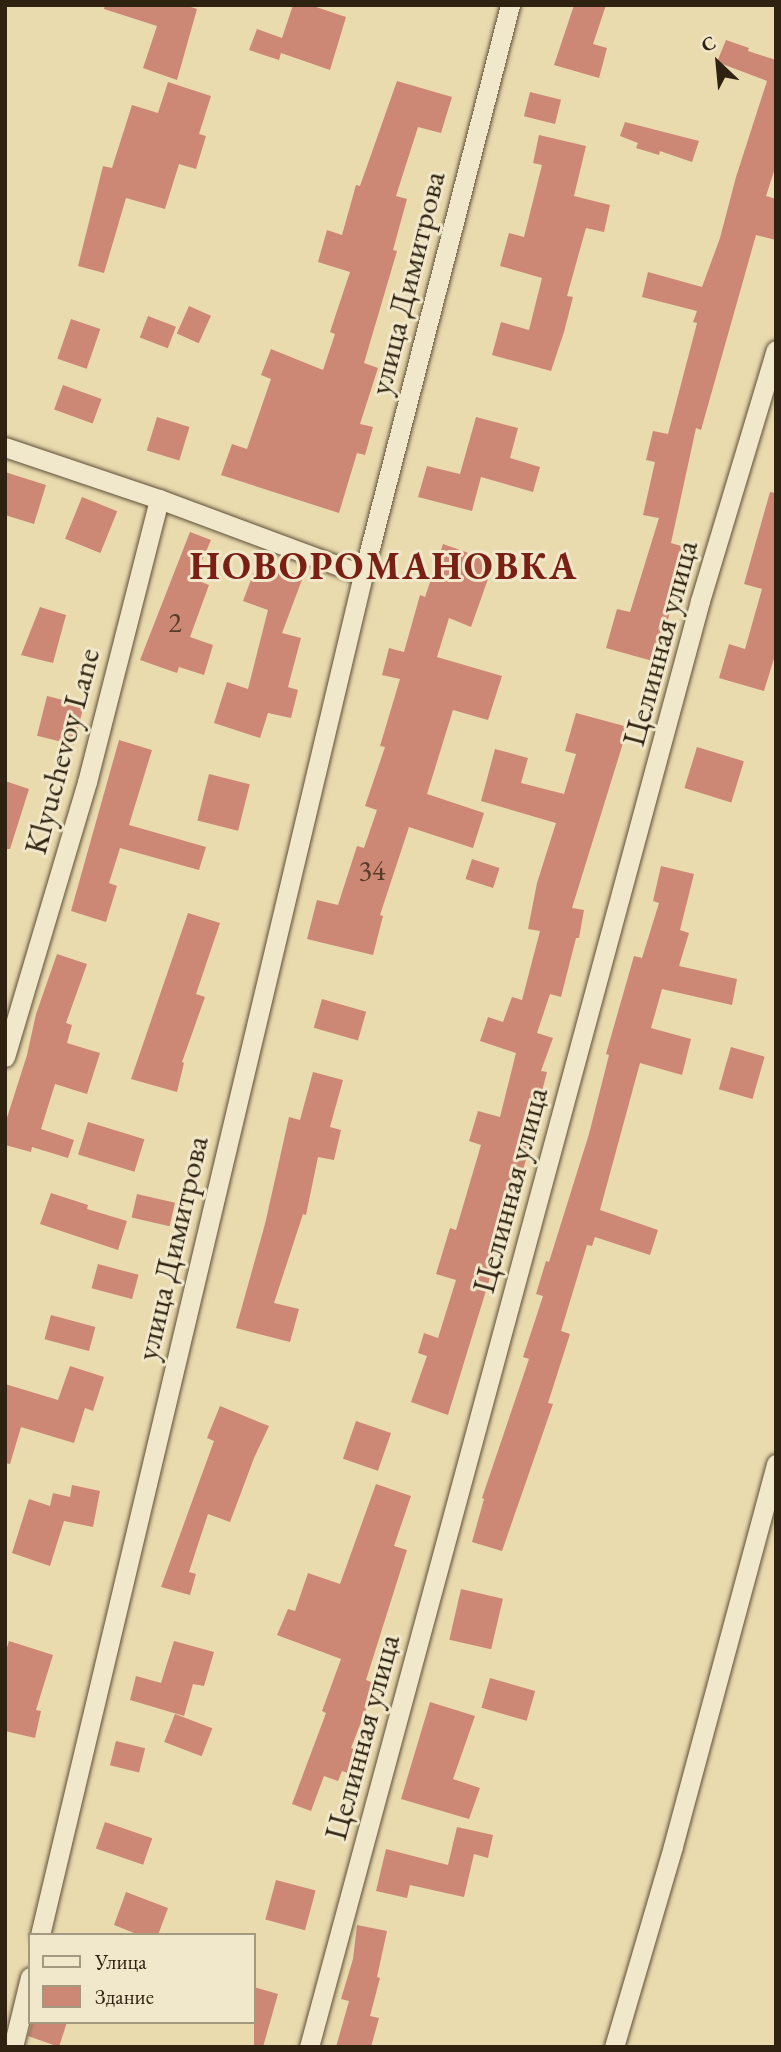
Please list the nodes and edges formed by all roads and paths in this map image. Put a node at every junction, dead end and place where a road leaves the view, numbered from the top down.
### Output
1 (510, 5) edge
2 (776, 350) edge
3 (5, 447) edge
4 (159, 499) junction
5 (362, 575) junction
6 (5, 1057) edge
7 (776, 1464) edge
8 (40, 1933) edge
9 (28, 1985) edge
10 (13, 2047) edge
11 (309, 2047) edge
12 (614, 2047) edge

1 - 5 street, улица Димитрова
2 - 11 street, Целинная улица
3 - 4 street
4 - 5 street
4 - 6 street, Klyuchevoy Lane
5 - 8 street, улица Димитрова
7 - 12 street
9 - 10 street

